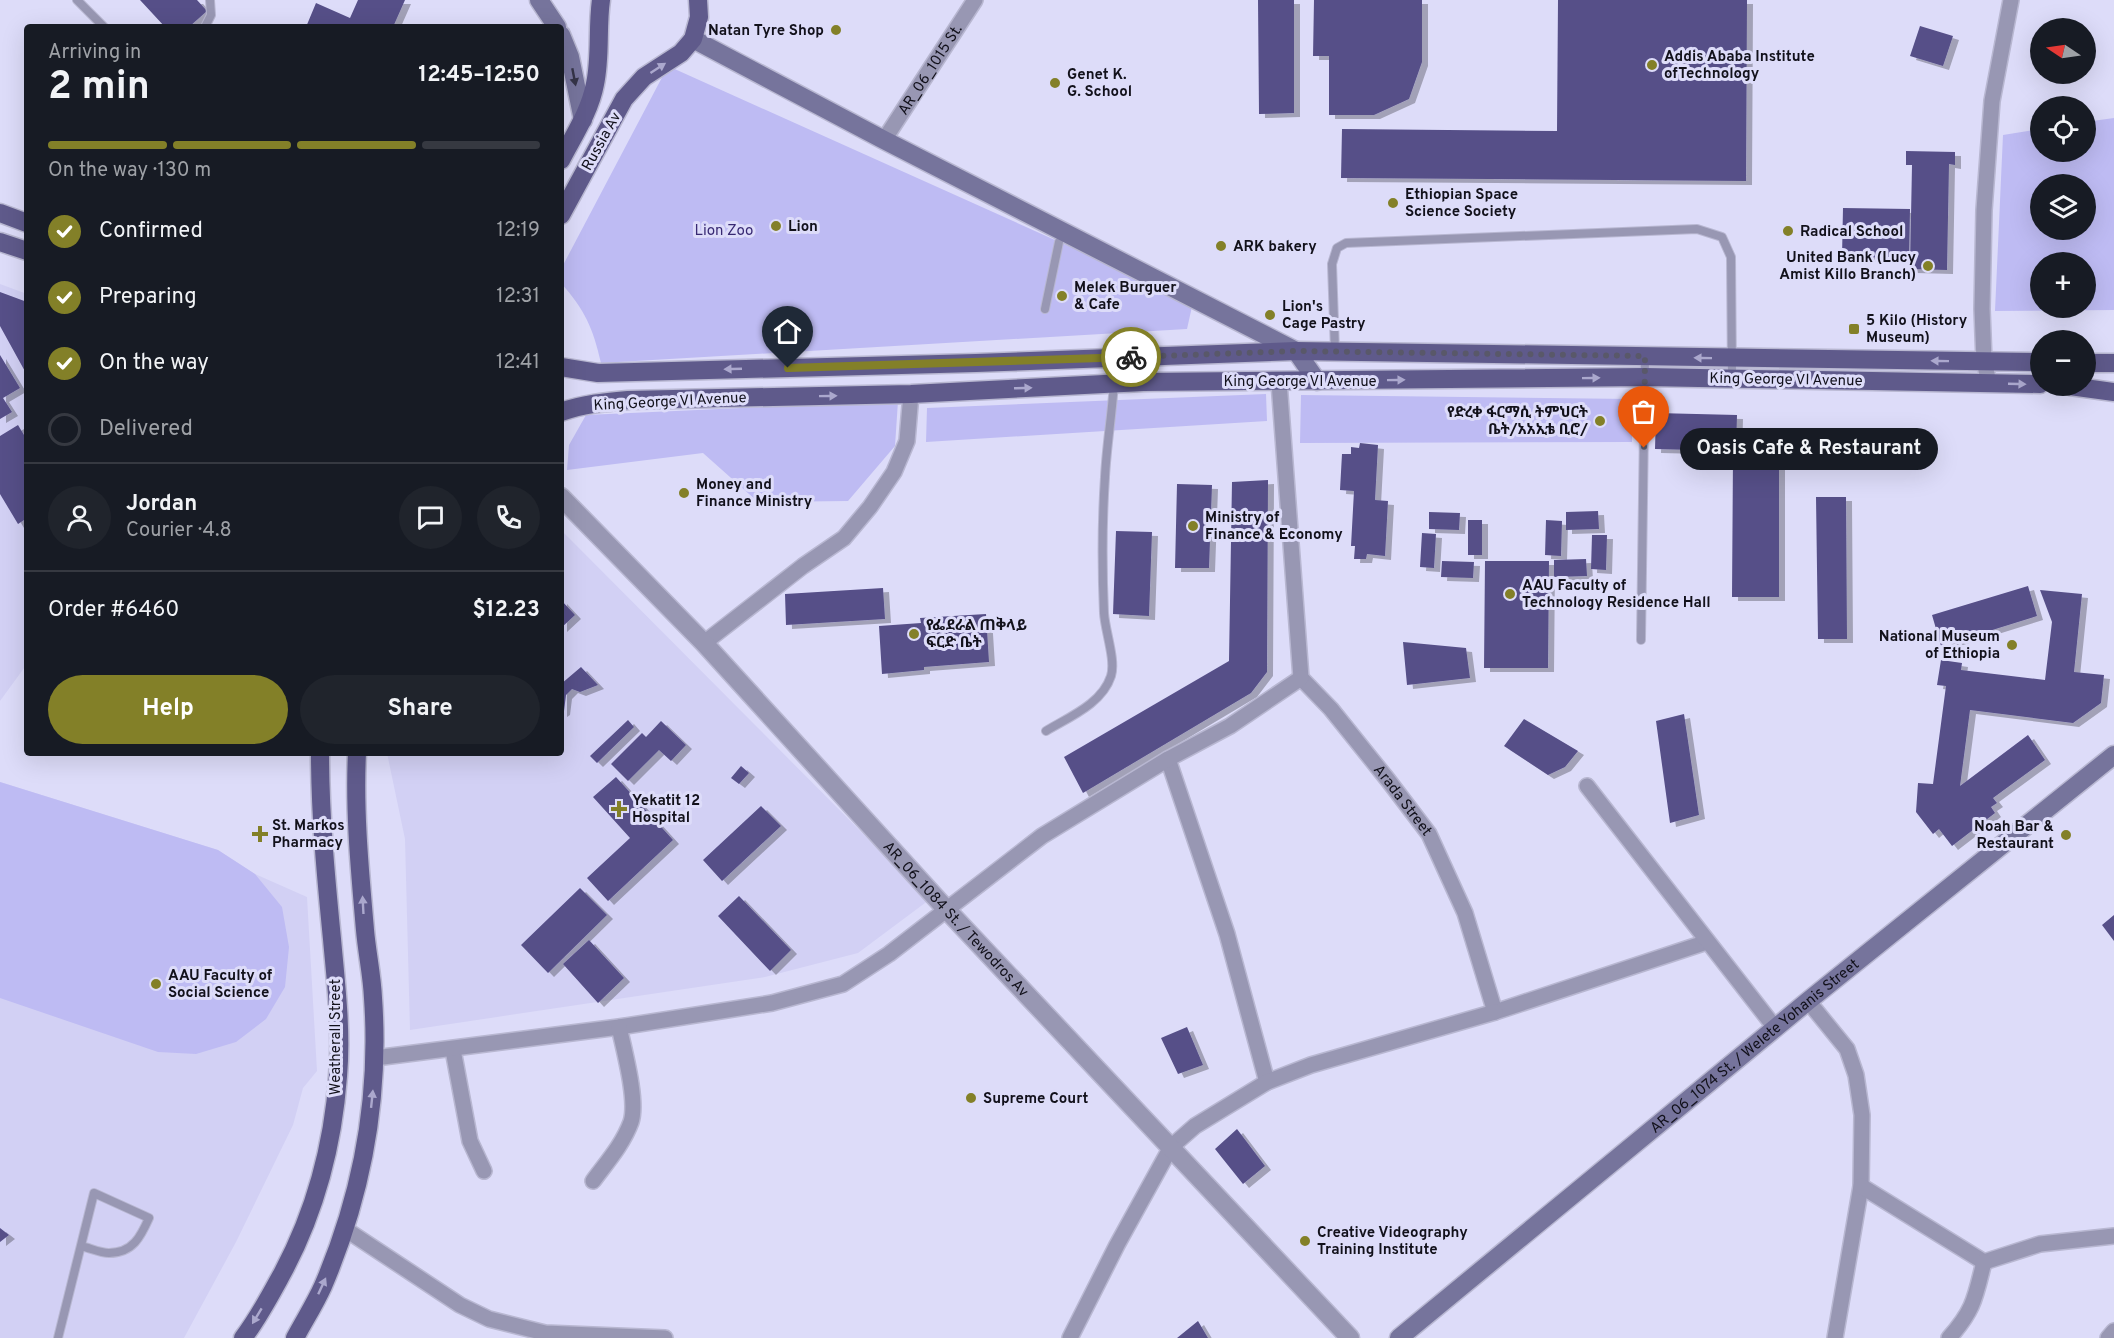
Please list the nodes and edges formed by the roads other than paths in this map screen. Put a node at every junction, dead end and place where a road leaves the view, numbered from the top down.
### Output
1 (77, 0) edge
2 (210, 0) edge
3 (539, 0) edge
4 (601, 0) edge
5 (698, 0) edge
6 (975, 0) edge
7 (2011, 0) edge
8 (101, 24) edge
9 (207, 24) edge
10 (555, 24) edge
11 (693, 39) junction
12 (564, 42) edge
13 (583, 120) junction
14 (884, 140) junction
15 (564, 155) edge
16 (564, 209) edge
17 (0, 213) edge
18 (24, 222) edge
19 (0, 242) edge
20 (1059, 242) dead end
21 (24, 251) edge
22 (1046, 309) dead end
23 (1296, 351) junction
24 (1335, 352) junction
25 (1645, 356) junction
26 (1115, 357) junction
27 (1731, 358) junction
28 (1984, 361) junction
29 (2030, 362) edge
30 (976, 363) junction
31 (2096, 363) edge
32 (2114, 363) edge
33 (564, 367) edge
34 (1645, 377) junction
35 (1732, 379) junction
36 (1317, 381) junction
37 (1278, 382) junction
38 (1115, 383) junction
39 (1989, 383) junction
40 (2030, 384) edge
41 (2096, 386) edge
42 (2114, 387) edge
43 (982, 390) junction
44 (2096, 390) edge
45 (2114, 392) edge
46 (911, 394) junction
47 (564, 411) edge
48 (564, 500) edge
49 (1641, 640) dead end
50 (704, 644) junction
51 (1301, 678) junction
52 (1046, 731) dead end
53 (2114, 755) edge
54 (320, 756) edge
55 (357, 756) edge
56 (1168, 759) junction
57 (1587, 786) dead end
58 (946, 909) junction
59 (1707, 942) junction
60 (1808, 1001) junction
61 (1495, 1012) junction
62 (620, 1027) junction
63 (1776, 1029) junction
64 (453, 1050) junction
65 (375, 1058) junction
66 (1267, 1082) junction
67 (1171, 1147) junction
68 (484, 1171) dead end
69 (593, 1181) dead end
70 (1861, 1186) junction
71 (345, 1230) junction
72 (2114, 1236) edge
73 (81, 1246) junction
74 (1984, 1262) junction
75 (2114, 1331) edge
76 (505, 1332) edge
77 (581, 1337) edge
78 (58, 1338) edge
79 (243, 1338) edge
80 (295, 1338) edge
81 (665, 1338) edge
82 (1070, 1338) edge
83 (1350, 1338) edge
84 (1398, 1338) edge
85 (1835, 1338) edge
86 (1949, 1338) edge
87 (2108, 1338) edge

1 - 8 lane
2 - 9 lane
3 - 10 main road
4 - 13 main road, Russia Av
5 - 11 main road
6 - 14 street, AR_06_1015 St.
7 - 28 street
11 - 14 main road
16 -> 11 main road, Russia Av
12 -> 13 main road
13 - 15 main road, Russia Av
14 - 23 main road
17 - 18 main road
19 - 21 main road
20 - 22 lane
23 - 24 main road, King George VI Avenue
23 - 26 main road, King George VI Avenue
23 - 36 main road
24 - 25 main road, King George VI Avenue
24 - 27 lane
27 -> 25 main road, King George VI Avenue
25 - 34 lane
26 - 30 main road, King George VI Avenue
26 - 38 lane
28 -> 27 main road, King George VI Avenue
27 - 35 lane
28 - 29 main road, King George VI Avenue
28 - 39 street
30 -> 33 main road, King George VI Avenue
30 - 43 main road
31 - 32 main road
34 - 35 main road, King George VI Avenue
36 -> 34 main road, King George VI Avenue
34 - 49 lane
35 - 39 main road, King George VI Avenue
36 - 37 main road, King George VI Avenue
37 - 38 main road, King George VI Avenue
37 - 51 street
43 -> 38 main road, King George VI Avenue
38 - 52 lane
39 -> 40 main road, King George VI Avenue
41 - 42 main road
43 - 46 main road, King George VI Avenue
44 - 45 main road
47 -> 46 main road, King George VI Avenue
46 - 50 street
48 - 50 street, AR_06_1084 St. / Tewodros Av
50 - 58 street, AR_06_1084 St. / Tewodros Av
51 - 56 street
51 - 61 street, Arada Street
53 - 60 main road, AR_06_1074 St. / Welete Yohanis Street
54 -> 79 main road, Weatherall Street
65 -> 55 main road
56 - 58 street
56 - 66 street
57 - 59 street
58 - 62 street
58 - 67 street, AR_06_1084 St. / Tewodros Av
59 - 61 street
59 - 63 street
60 - 63 main road, AR_06_1074 St. / Welete Yohanis Street
60 - 70 street
61 - 66 street
62 - 64 street
62 - 69 street
63 - 84 main road, AR_06_1074 St. / Welete Yohanis Street
64 - 65 street
64 - 68 street
71 -> 65 main road
66 - 67 street
67 - 82 street
67 - 83 street, AR_06_1084 St. / Tewodros Av
70 - 74 street
70 - 85 street
71 - 76 street
80 -> 71 main road
72 - 74 street
73 - 73 lane
73 - 78 lane
74 - 86 street
75 - 87 street
76 - 77 street
77 - 81 street

